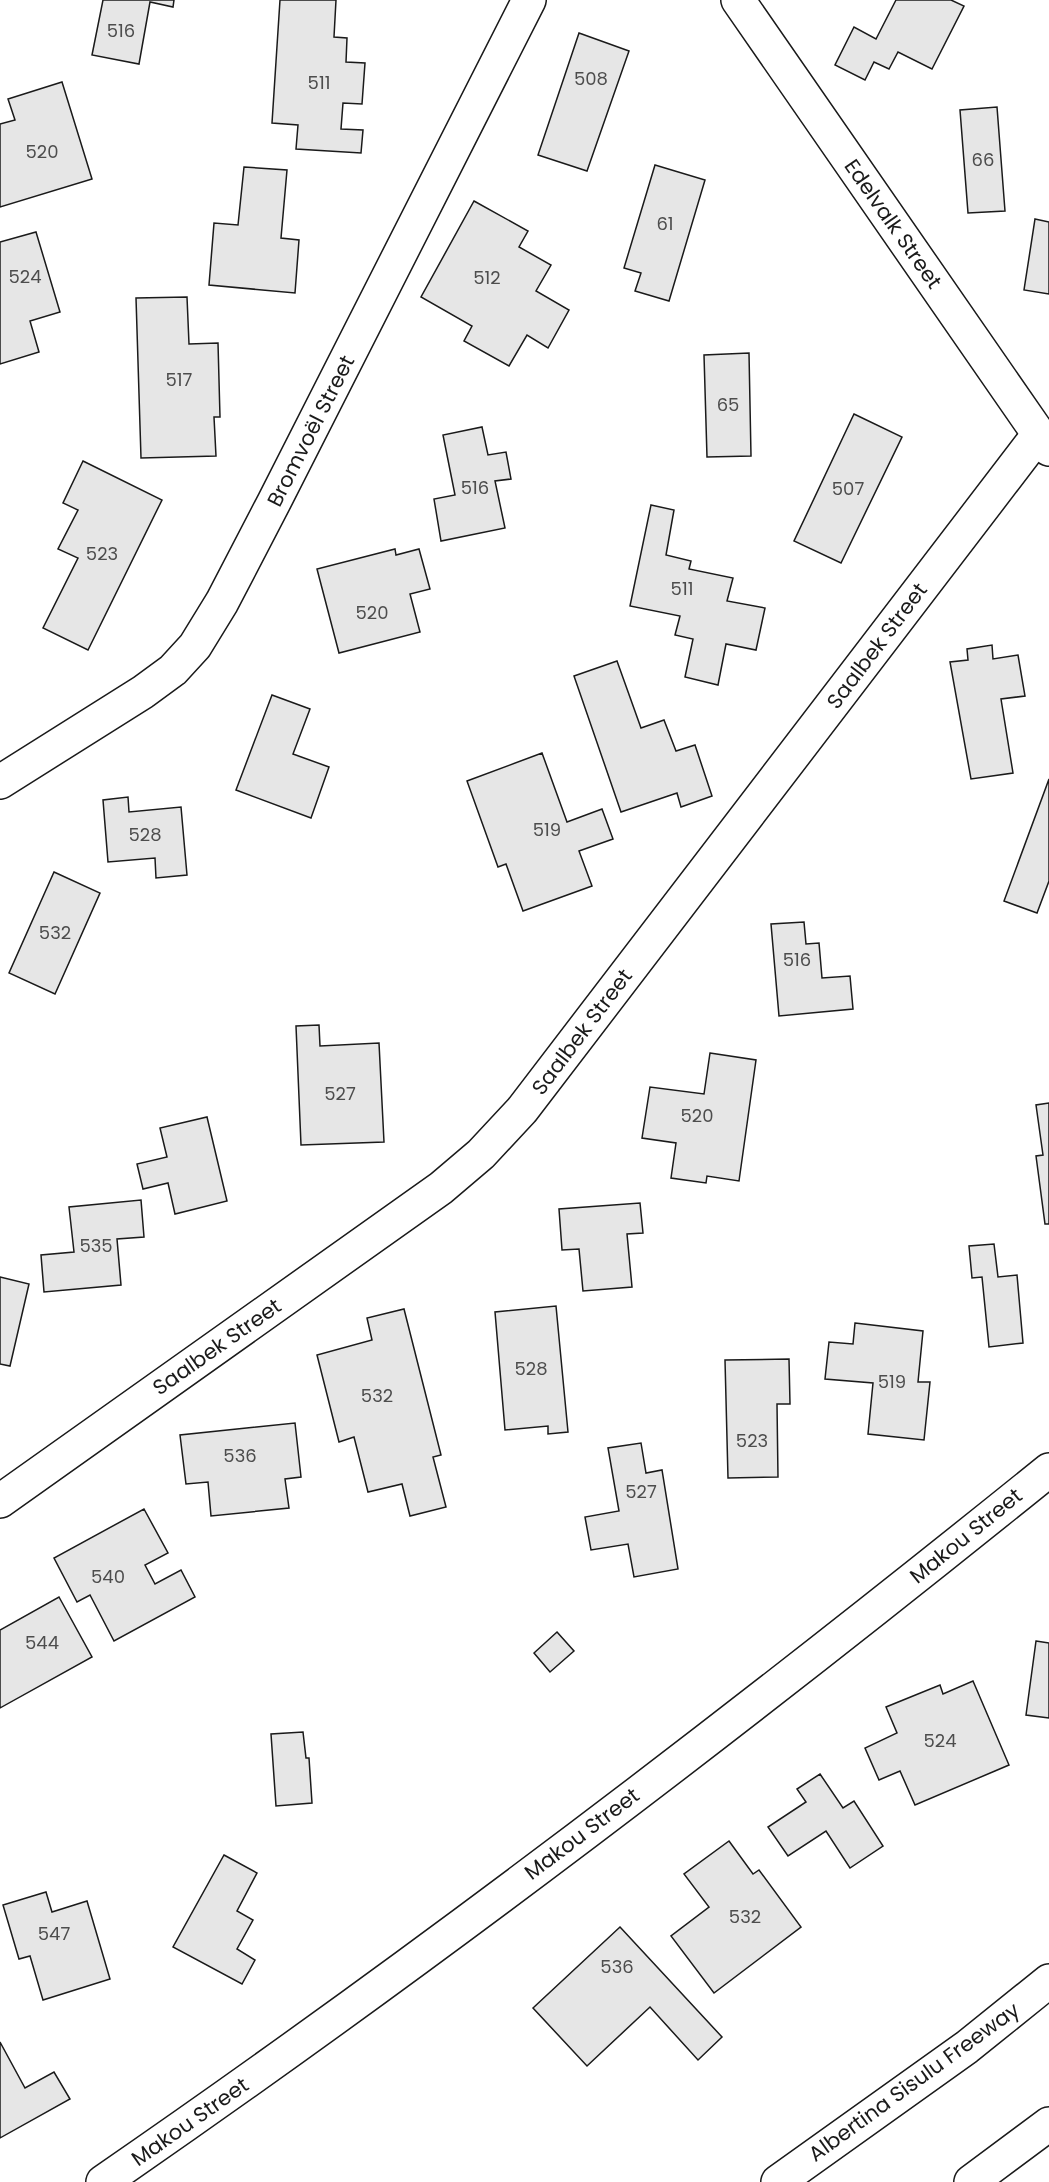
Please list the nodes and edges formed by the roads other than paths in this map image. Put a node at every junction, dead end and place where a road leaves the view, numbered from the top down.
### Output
1 (530, 0) edge
2 (738, 0) edge
3 (1044, 441) edge
4 (0, 782) edge
5 (1049, 1470) edge
6 (0, 1501) edge
7 (1049, 1981) edge
8 (1049, 2124) edge
9 (104, 2182) edge
10 (778, 2182) edge
11 (970, 2182) edge

1 - 4 main road, Bromvoël Street
2 - 3 main road, Edelvalk Street
3 - 6 main road, Saalbek Street
5 - 9 main road, Makou Street
7 - 10 main road, Albertina Sisulu Freeway
8 - 11 main road

